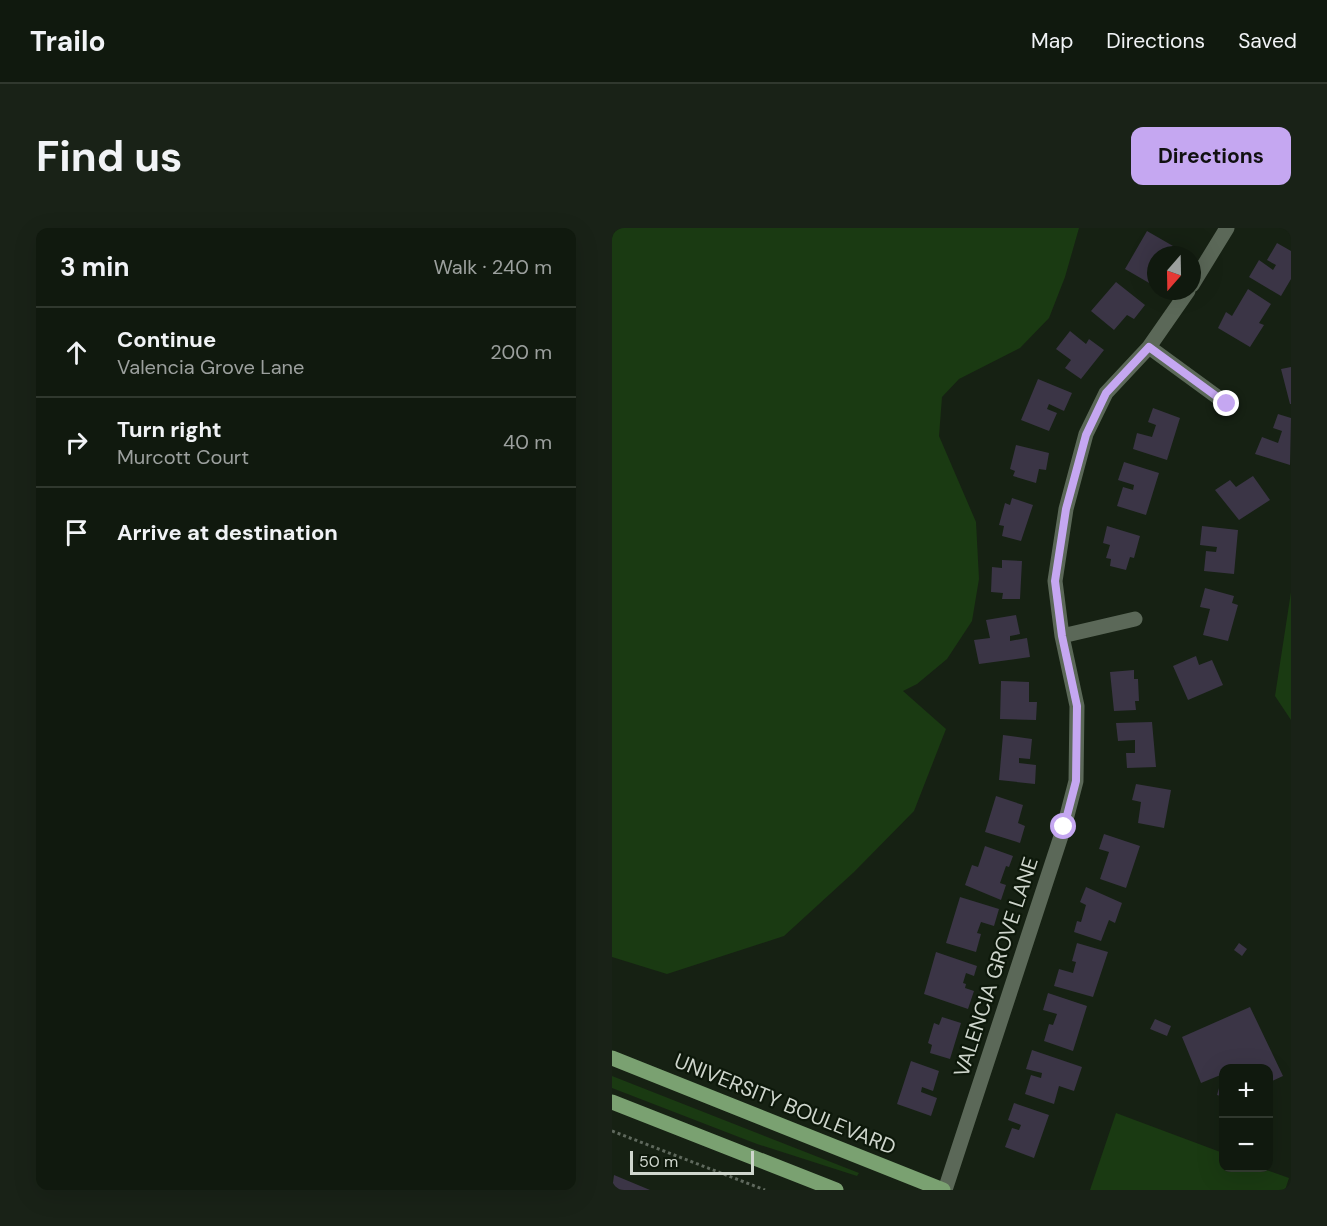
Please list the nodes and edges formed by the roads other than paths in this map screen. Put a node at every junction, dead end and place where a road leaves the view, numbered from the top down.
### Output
1 (1227, 228) edge
2 (1201, 270) edge
3 (1182, 300) edge
4 (1149, 347) junction
5 (1227, 404) dead end
6 (1135, 619) dead end
7 (1062, 636) junction
8 (612, 1058) edge
9 (612, 1102) edge
10 (836, 1190) edge
11 (944, 1190) edge

1 - 2 street
3 - 4 street, VALENCIA GROVE LANE
4 - 5 street
4 - 7 street, VALENCIA GROVE LANE
6 - 7 street
7 - 11 street, VALENCIA GROVE LANE
8 - 11 main road, UNIVERSITY BOULEVARD
9 - 10 main road

